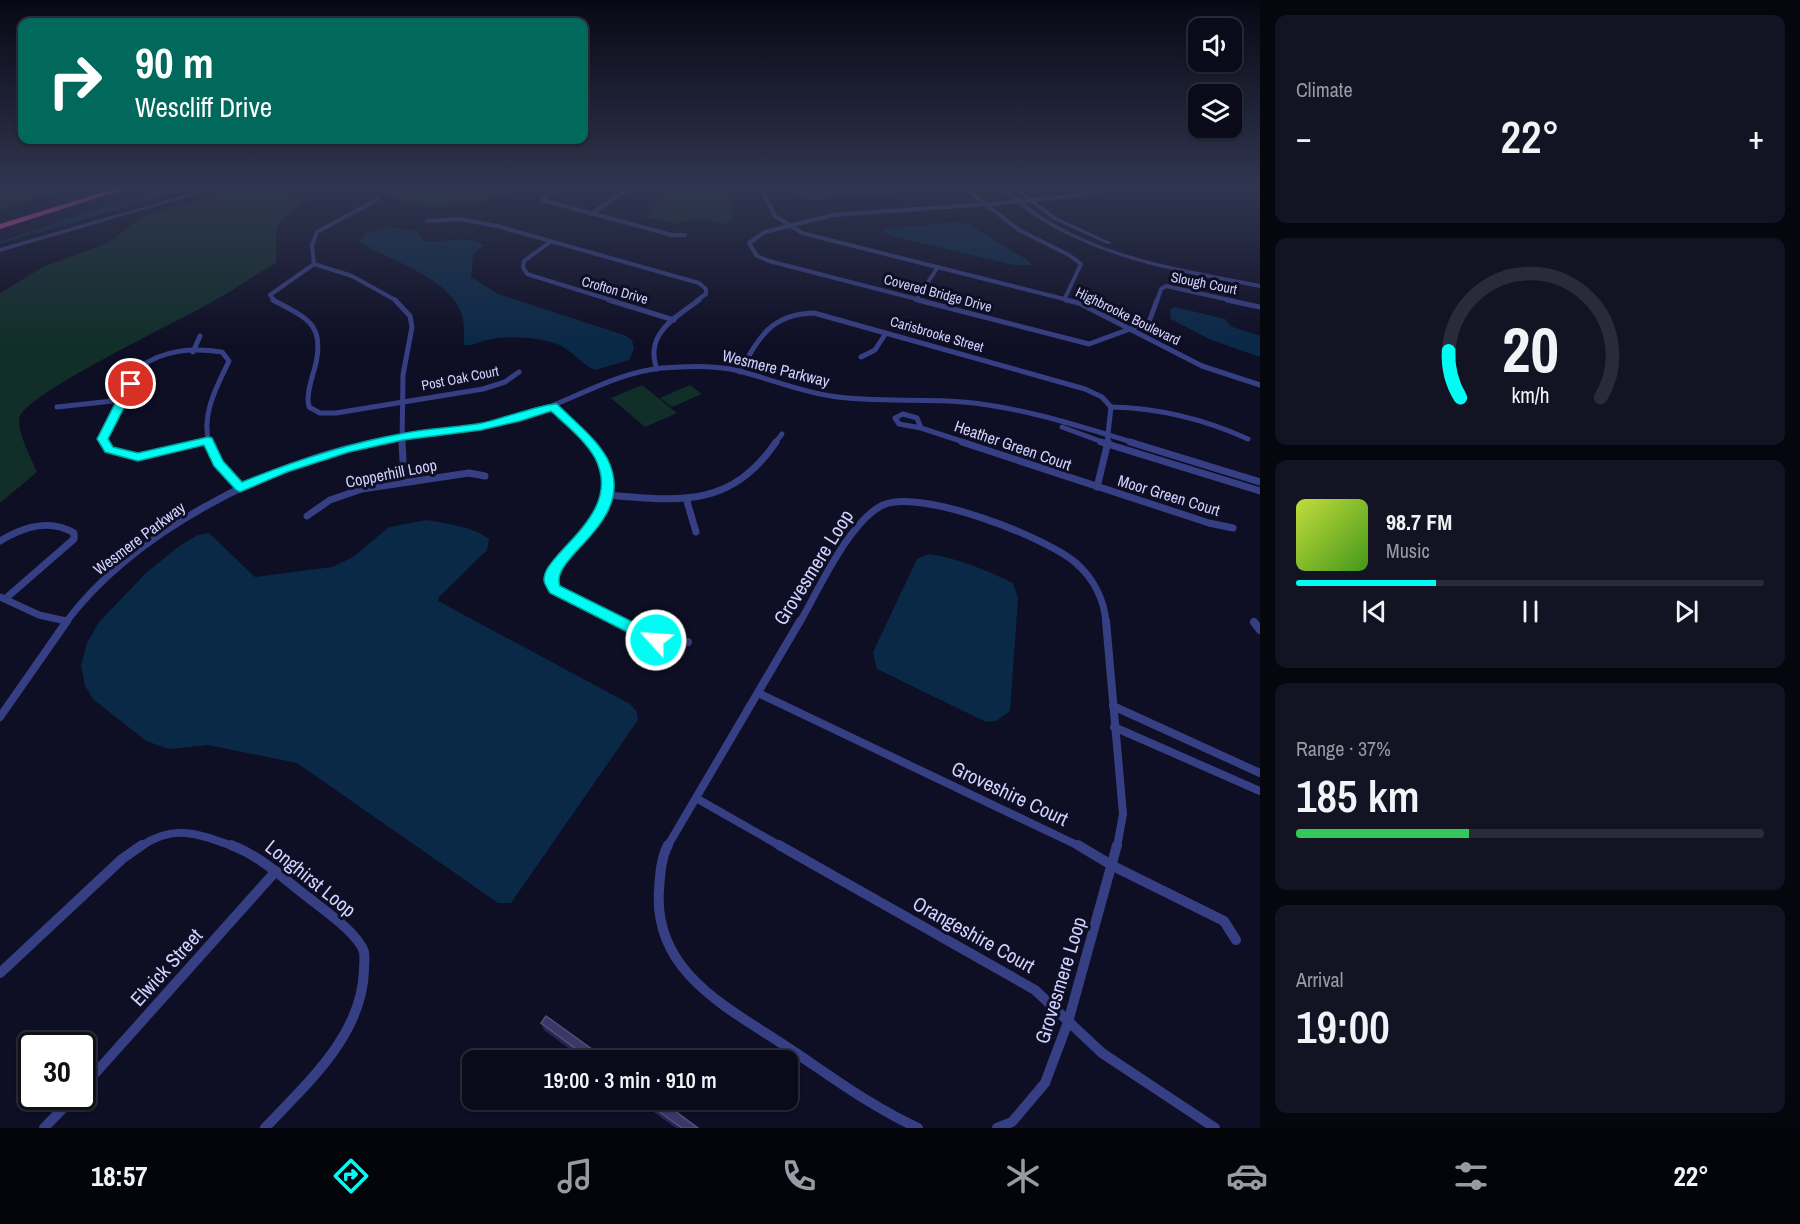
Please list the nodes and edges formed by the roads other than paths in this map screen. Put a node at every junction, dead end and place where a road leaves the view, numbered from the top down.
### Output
1 (36, 240) edge
2 (314, 240) edge
3 (542, 240) edge
4 (752, 240) edge
5 (825, 240) edge
6 (1036, 240) edge
7 (1083, 240) edge
8 (1103, 240) edge
9 (550, 242) junction
10 (0, 250) edge
11 (315, 264) junction
12 (939, 267) junction
13 (1260, 281) edge
14 (1260, 286) edge
15 (1065, 298) junction
16 (916, 300) junction
17 (1260, 307) edge
18 (674, 320) junction
19 (1132, 329) junction
20 (886, 333) junction
21 (200, 336) dead end
22 (193, 352) junction
23 (861, 357) dead end
24 (657, 369) junction
25 (519, 372) dead end
26 (740, 372) junction
27 (1260, 385) edge
28 (122, 400) junction
29 (403, 401) junction
30 (553, 406) junction
31 (57, 407) dead end
32 (1111, 407) junction
33 (921, 428) dead end
34 (782, 434) dead end
35 (403, 437) junction
36 (1248, 439) dead end
37 (208, 441) junction
38 (1108, 441) junction
39 (485, 476) dead end
40 (404, 481) junction
41 (1260, 482) edge
42 (1097, 487) junction
43 (240, 488) junction
44 (1260, 491) edge
45 (608, 495) junction
46 (686, 498) junction
47 (307, 516) dead end
48 (1233, 528) dead end
49 (696, 532) dead end
50 (0, 541) edge
51 (2, 598) edge
52 (66, 621) junction
53 (1254, 622) dead end
54 (1260, 630) edge
55 (688, 642) dead end
56 (758, 693) junction
57 (1113, 706) junction
58 (0, 717) edge
59 (1114, 727) junction
60 (1260, 773) edge
61 (1260, 791) edge
62 (696, 798) junction
63 (1113, 866) junction
64 (276, 871) junction
65 (1236, 940) dead end
66 (0, 973) edge
67 (1068, 1022) junction
68 (96, 1072) edge
69 (61, 1110) edge
70 (44, 1128) edge
71 (265, 1128) edge
72 (918, 1128) edge
73 (997, 1128) edge
74 (1215, 1128) edge

1 - 10 street
2 - 11 street
3 - 9 street
4 - 16 street, Covered Bridge Drive
5 - 12 street, Highbrooke Boulevard
6 - 15 street
7 - 14 street
8 - 13 street
9 - 18 street, Crofton Drive
9 - 18 street
11 - 29 street
11 - 29 street, Post Oak Court
12 - 15 street, Highbrooke Boulevard
12 - 16 street
15 - 19 street, Highbrooke Boulevard
16 - 19 street, Covered Bridge Drive
17 - 19 street, Slough Court
18 - 24 street
19 - 27 street, Highbrooke Boulevard
20 - 23 street
20 - 26 street, Carisbrooke Street
20 - 32 street, Carisbrooke Street
21 - 22 street
22 - 28 street
22 - 37 street
24 - 26 street, Wesmere Parkway
24 - 30 street, Wesmere Parkway
25 - 29 street, Post Oak Court
26 - 38 street, Wesmere Parkway
28 - 31 street
28 - 37 street
29 - 35 street
30 - 35 street, Wesmere Parkway
30 - 45 street
32 - 36 street
32 - 38 street
33 - 42 street, Heather Green Court
34 - 46 street
35 - 40 street
35 - 43 street, Wesmere Parkway
37 - 43 street
38 - 41 street, Wesmere Parkway
38 - 42 street
38 - 44 street, Wesmere Parkway
39 - 40 street, Copperhill Loop
40 - 47 street, Copperhill Loop
42 - 48 street, Moor Green Court
43 - 52 street, Wesmere Parkway
45 - 46 street
45 - 55 street
46 - 49 street
50 - 51 street
51 - 52 street
52 - 58 street, Wesmere Parkway
53 - 54 street
56 - 57 street, Grovesmere Loop
56 - 62 street, Grovesmere Loop
56 - 63 street, Groveshire Court
57 - 59 street, Grovesmere Loop
57 - 60 street
59 - 61 street
59 - 63 street, Grovesmere Loop
62 - 67 street, Orangeshire Court
62 - 72 street, Grovesmere Loop
63 - 65 street, Groveshire Court
63 - 67 street, Grovesmere Loop
64 - 66 street, Longhirst Loop
64 - 68 street, Elwick Street
64 - 71 street, Longhirst Loop
67 - 73 street, Grovesmere Loop
67 - 74 street, Orangeshire Court
69 - 70 street

